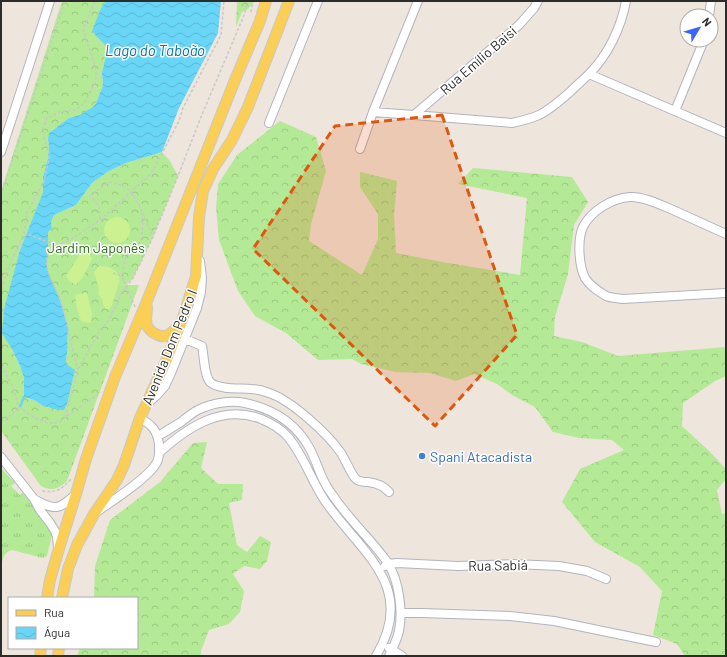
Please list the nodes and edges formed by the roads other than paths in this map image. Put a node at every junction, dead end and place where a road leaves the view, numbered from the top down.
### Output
1 (50, 1) edge
2 (266, 1) edge
3 (289, 1) edge
4 (318, 1) edge
5 (418, 1) edge
6 (538, 1) edge
7 (626, 1) edge
8 (701, 48) edge
9 (589, 74) junction
10 (675, 111) junction
11 (374, 112) junction
12 (414, 115) junction
13 (269, 123) dead end
14 (726, 133) edge
15 (360, 149) dead end
16 (1, 152) edge
17 (726, 234) edge
18 (198, 235) junction
19 (726, 293) edge
20 (147, 301) junction
21 (182, 321) junction
22 (185, 340) junction
23 (145, 407) junction
24 (140, 418) junction
25 (158, 436) junction
26 (160, 452) junction
27 (1, 458) edge
28 (389, 492) dead end
29 (76, 494) junction
30 (34, 499) junction
31 (94, 514) junction
32 (58, 552) junction
33 (388, 564) junction
34 (378, 568) junction
35 (606, 579) dead end
36 (47, 597) edge
37 (62, 597) edge
38 (401, 613) junction
39 (656, 642) dead end
40 (383, 645) junction
41 (390, 653) edge
42 (376, 656) edge
43 (402, 656) edge

1 - 16 street
2 - 20 main road
3 - 18 main road, Avenida Dom Pedro I
4 - 13 street
5 - 11 street
6 - 12 street, Rua Emílio Baisi
7 - 9 street
8 - 10 street
9 - 10 street
9 - 12 street
10 - 14 street
11 - 12 street
11 - 15 street
17 - 19 street
18 - 21 main road, Avenida Dom Pedro I
18 - 22 street
20 - 21 main road
20 - 29 main road
21 - 23 main road, Avenida Dom Pedro I
22 - 23 street
22 - 28 street
23 - 24 main road, Avenida Dom Pedro I
24 - 25 street
24 - 31 main road, Avenida Dom Pedro I
25 - 26 street
25 - 33 street
26 - 31 street
26 - 34 street
27 - 30 street
29 - 30 street
29 - 32 main road
30 - 32 street
31 - 37 main road, Avenida Dom Pedro I
32 - 36 main road
33 - 34 street
33 - 35 street, Rua Sabiá
33 - 38 street
34 - 40 street
38 - 39 street
38 - 41 street
40 - 41 street
40 - 42 street
41 - 43 street

